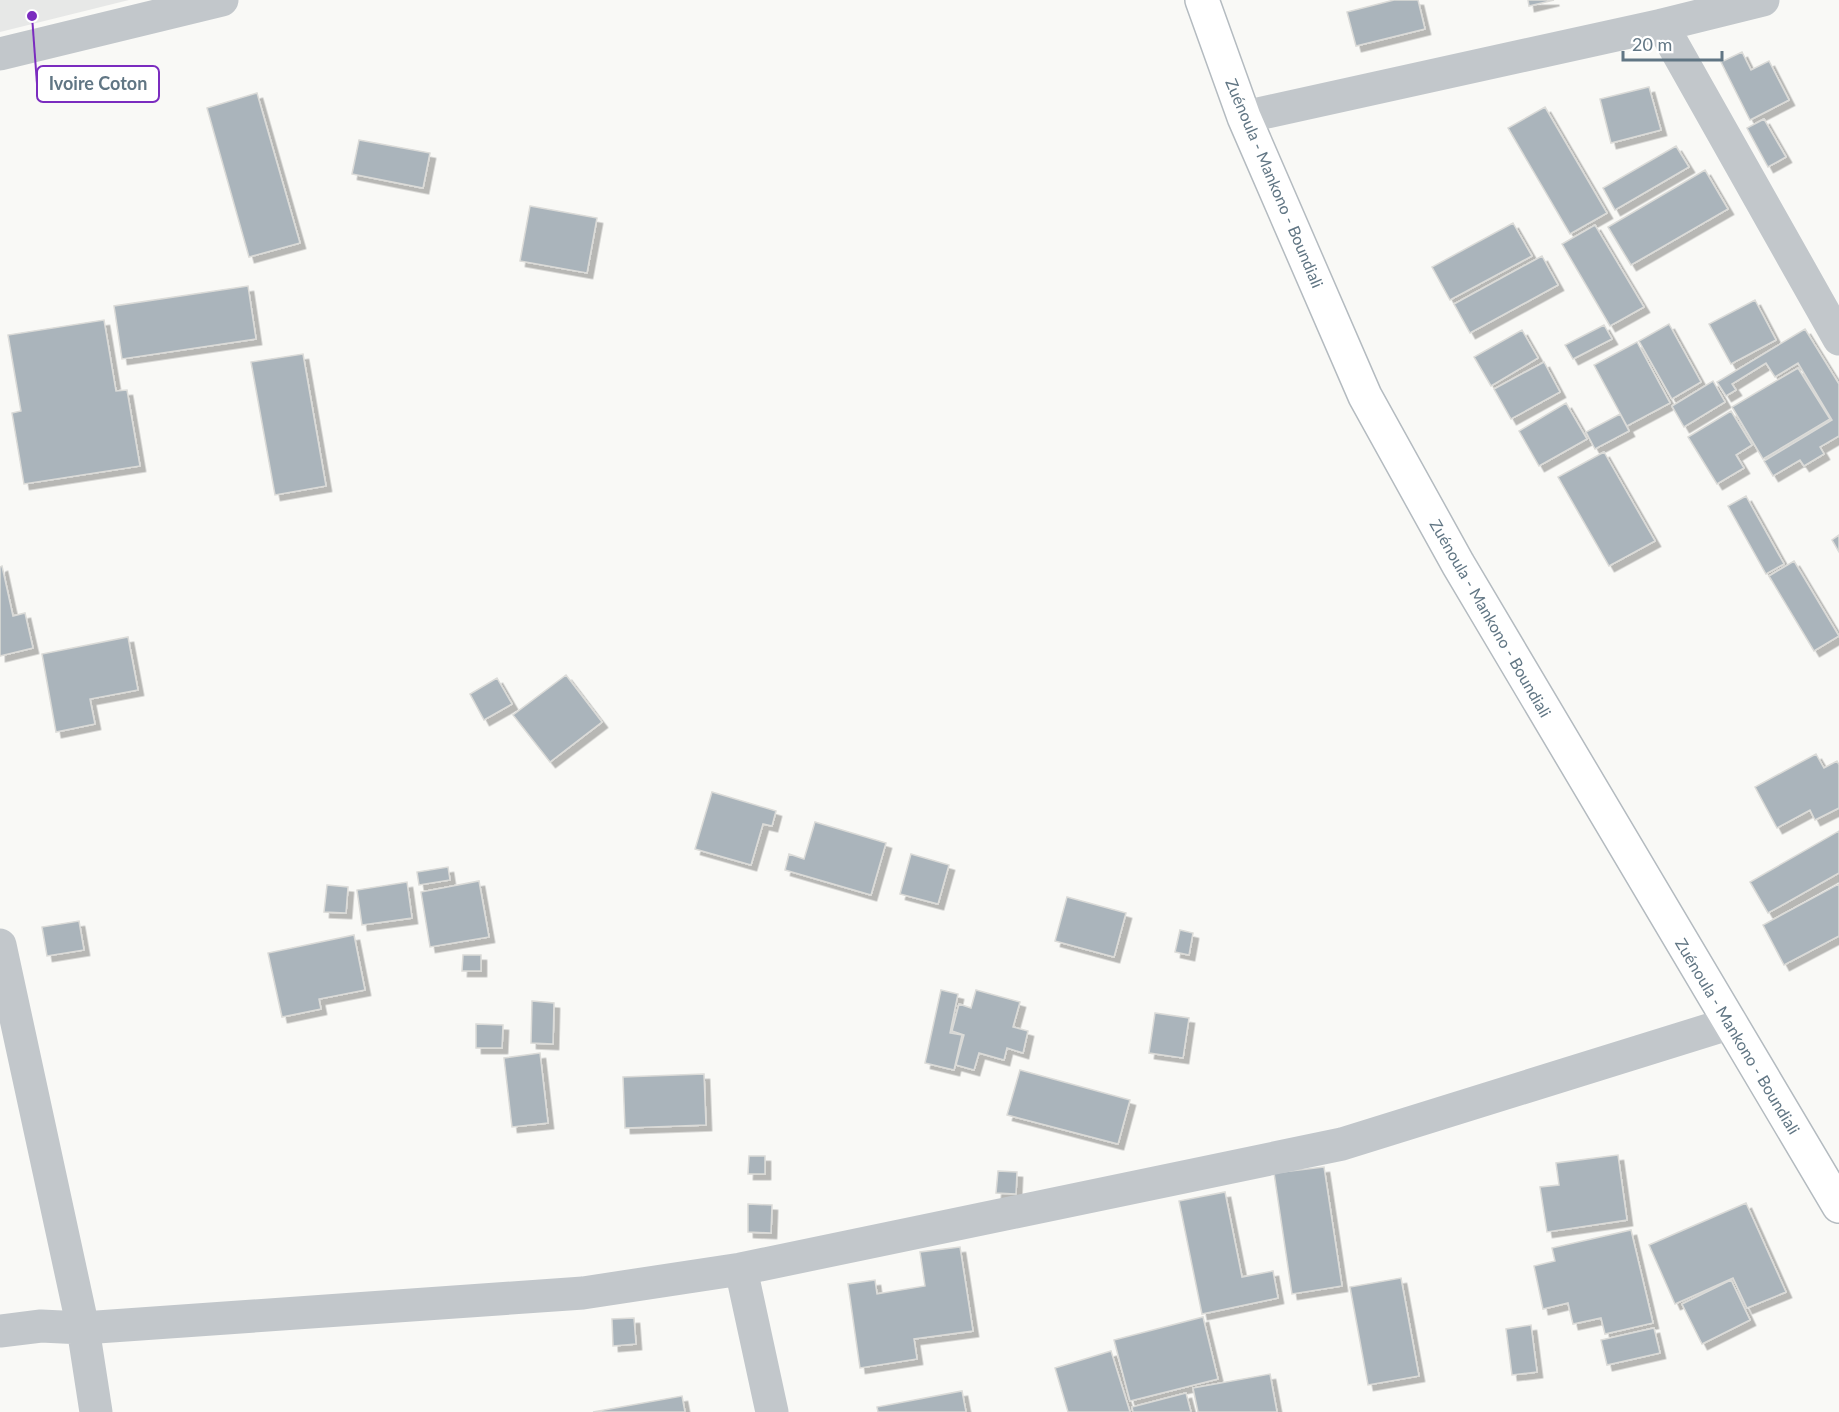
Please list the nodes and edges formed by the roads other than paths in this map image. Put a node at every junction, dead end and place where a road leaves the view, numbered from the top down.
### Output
1 (222, 0) edge
2 (1202, 0) edge
3 (1763, 0) edge
4 (1662, 25) junction
5 (0, 54) edge
6 (1244, 117) junction
7 (1839, 339) edge
8 (0, 945) edge
9 (1731, 1023) junction
10 (1839, 1206) edge
11 (741, 1269) junction
12 (83, 1328) junction
13 (0, 1331) edge
14 (96, 1412) edge
15 (772, 1412) edge

1 - 5 street
2 - 6 main road, Zuénoula - Mankono - Boundiali
3 - 4 street
4 - 6 street
4 - 7 street
6 - 9 main road, Zuénoula - Mankono - Boundiali
8 - 12 street
9 - 10 main road, Zuénoula - Mankono - Boundiali
9 - 11 street
11 - 12 street
11 - 15 street
12 - 13 street
12 - 14 street

